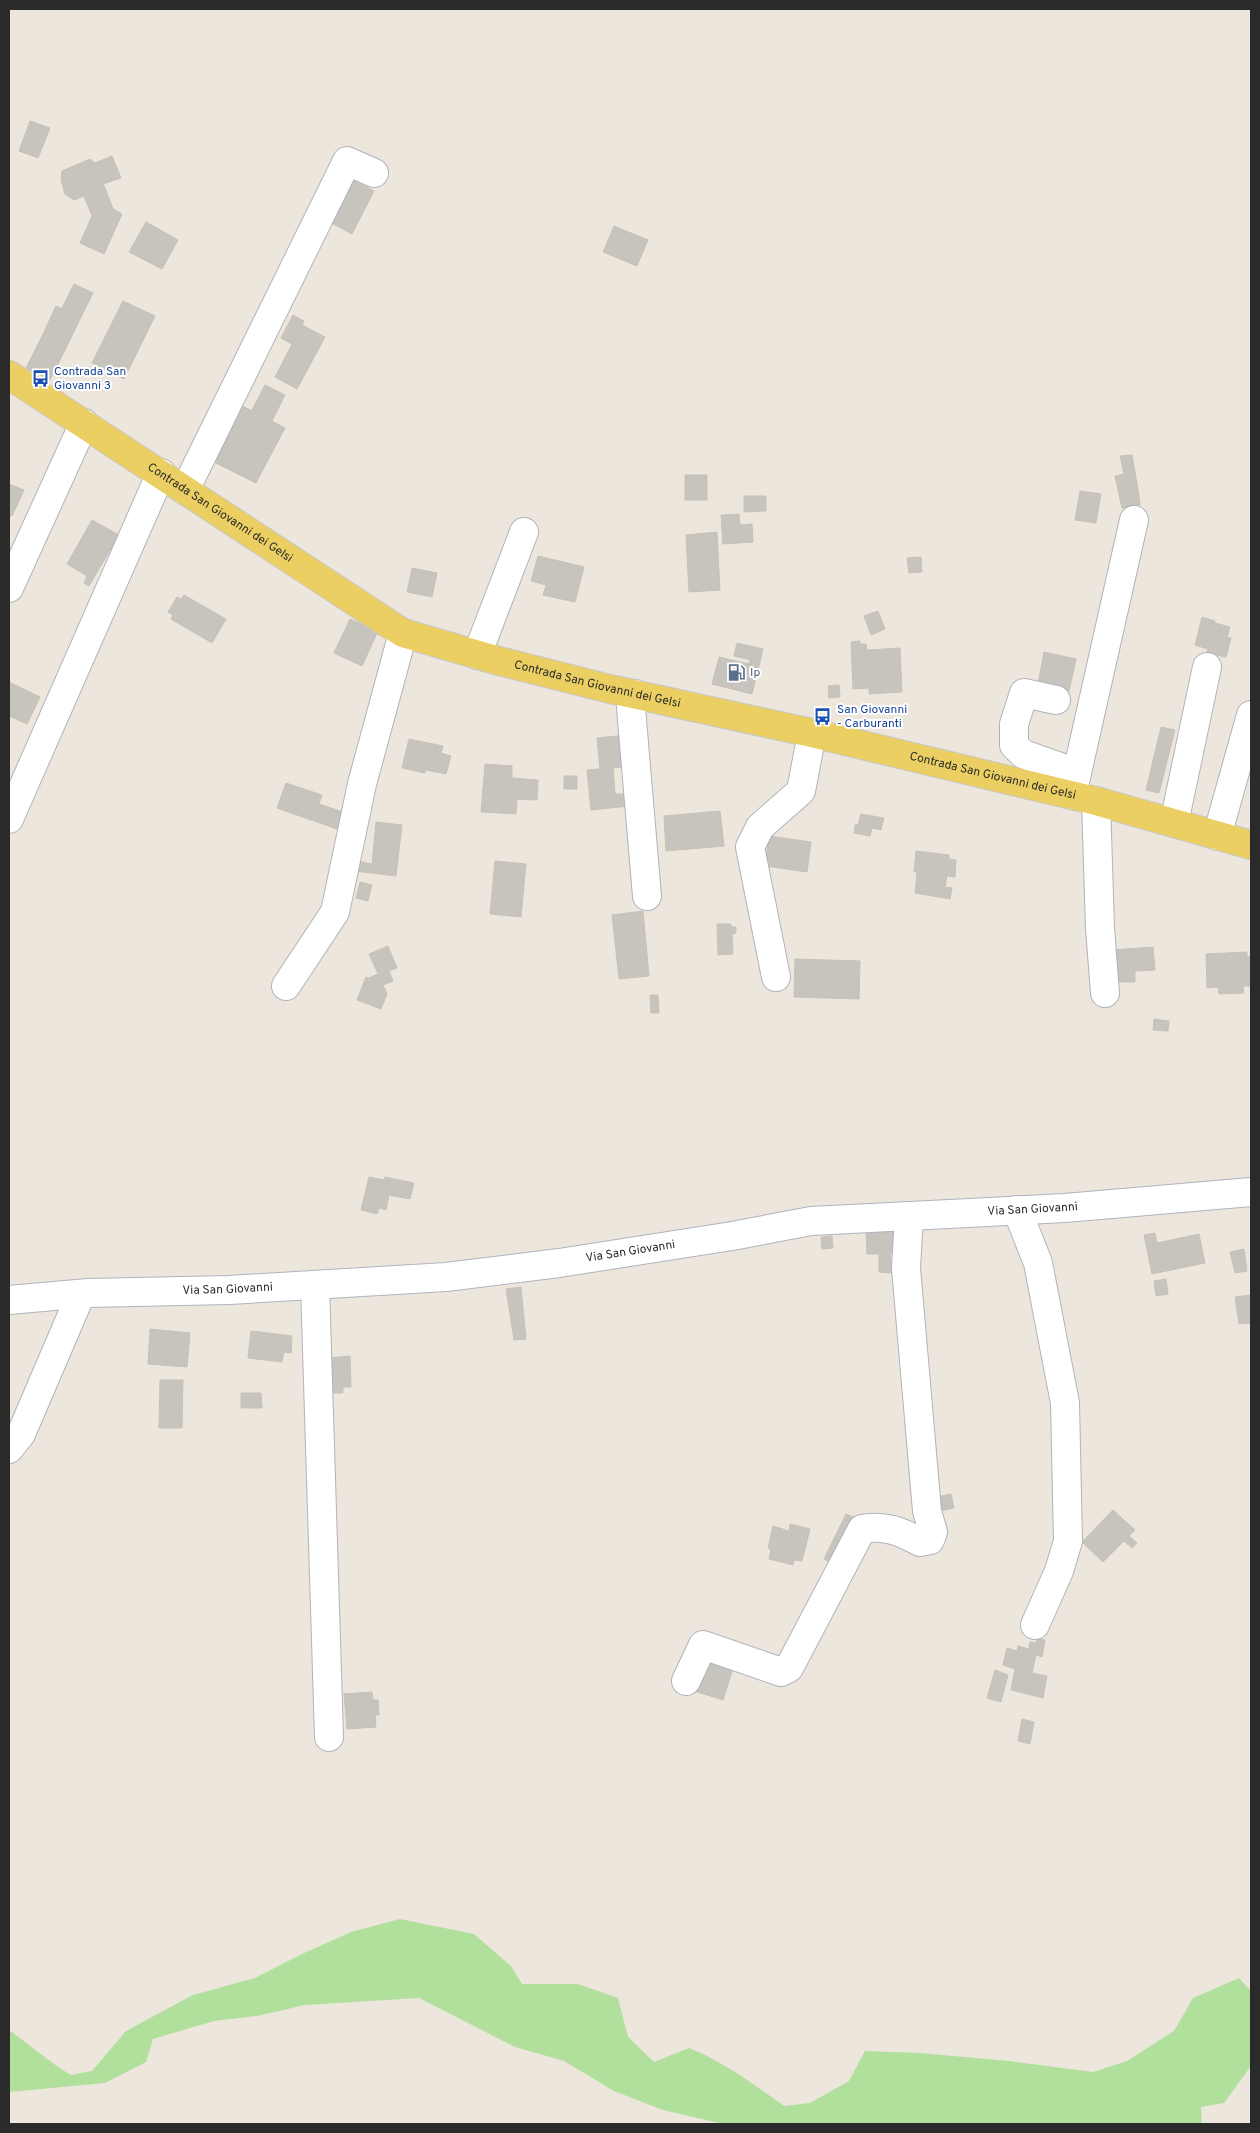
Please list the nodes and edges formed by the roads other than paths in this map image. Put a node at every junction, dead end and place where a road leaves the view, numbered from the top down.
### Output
1 (374, 173) dead end
2 (9, 375) edge
3 (84, 423) junction
4 (161, 473) junction
5 (185, 490) junction
6 (1134, 520) dead end
7 (524, 532) dead end
8 (9, 588) edge
9 (403, 633) junction
10 (477, 654) junction
11 (1207, 667) dead end
12 (635, 694) junction
13 (1056, 700) dead end
14 (1251, 714) edge
15 (812, 734) junction
16 (1081, 790) junction
17 (9, 819) edge
18 (1174, 823) junction
19 (1217, 836) junction
20 (1251, 845) edge
21 (647, 896) dead end
22 (776, 977) dead end
23 (286, 986) dead end
24 (1105, 993) dead end
25 (1251, 1192) edge
26 (1017, 1210) junction
27 (909, 1216) junction
28 (315, 1285) junction
29 (81, 1294) junction
30 (9, 1300) edge
31 (9, 1449) edge
32 (1035, 1625) dead end
33 (686, 1681) dead end
34 (329, 1737) dead end

1 - 5 street
2 - 3 main road, Contrada San Giovanni dei Gelsi
3 - 4 main road, Contrada San Giovanni dei Gelsi
3 - 8 street
4 - 5 main road, Contrada San Giovanni dei Gelsi
4 - 17 street
5 - 9 main road, Contrada San Giovanni dei Gelsi
6 - 16 street
7 - 10 street
9 - 10 main road, Contrada San Giovanni dei Gelsi
9 - 23 street
10 - 12 main road, Contrada San Giovanni dei Gelsi
11 - 18 street
12 - 15 main road, Contrada San Giovanni dei Gelsi
12 - 21 street
13 - 16 street
14 - 19 street
15 - 16 main road, Contrada San Giovanni dei Gelsi
15 - 22 street
16 - 18 main road, Contrada San Giovanni dei Gelsi
16 - 24 street
18 - 19 main road, Contrada San Giovanni dei Gelsi
19 - 20 main road, Contrada San Giovanni dei Gelsi
25 - 26 street, Via San Giovanni
26 - 27 street, Via San Giovanni
26 - 32 street
27 - 28 street, Via San Giovanni
27 - 33 street
28 - 29 street, Via San Giovanni
28 - 34 street
29 - 30 street, Via San Giovanni
29 - 31 street

